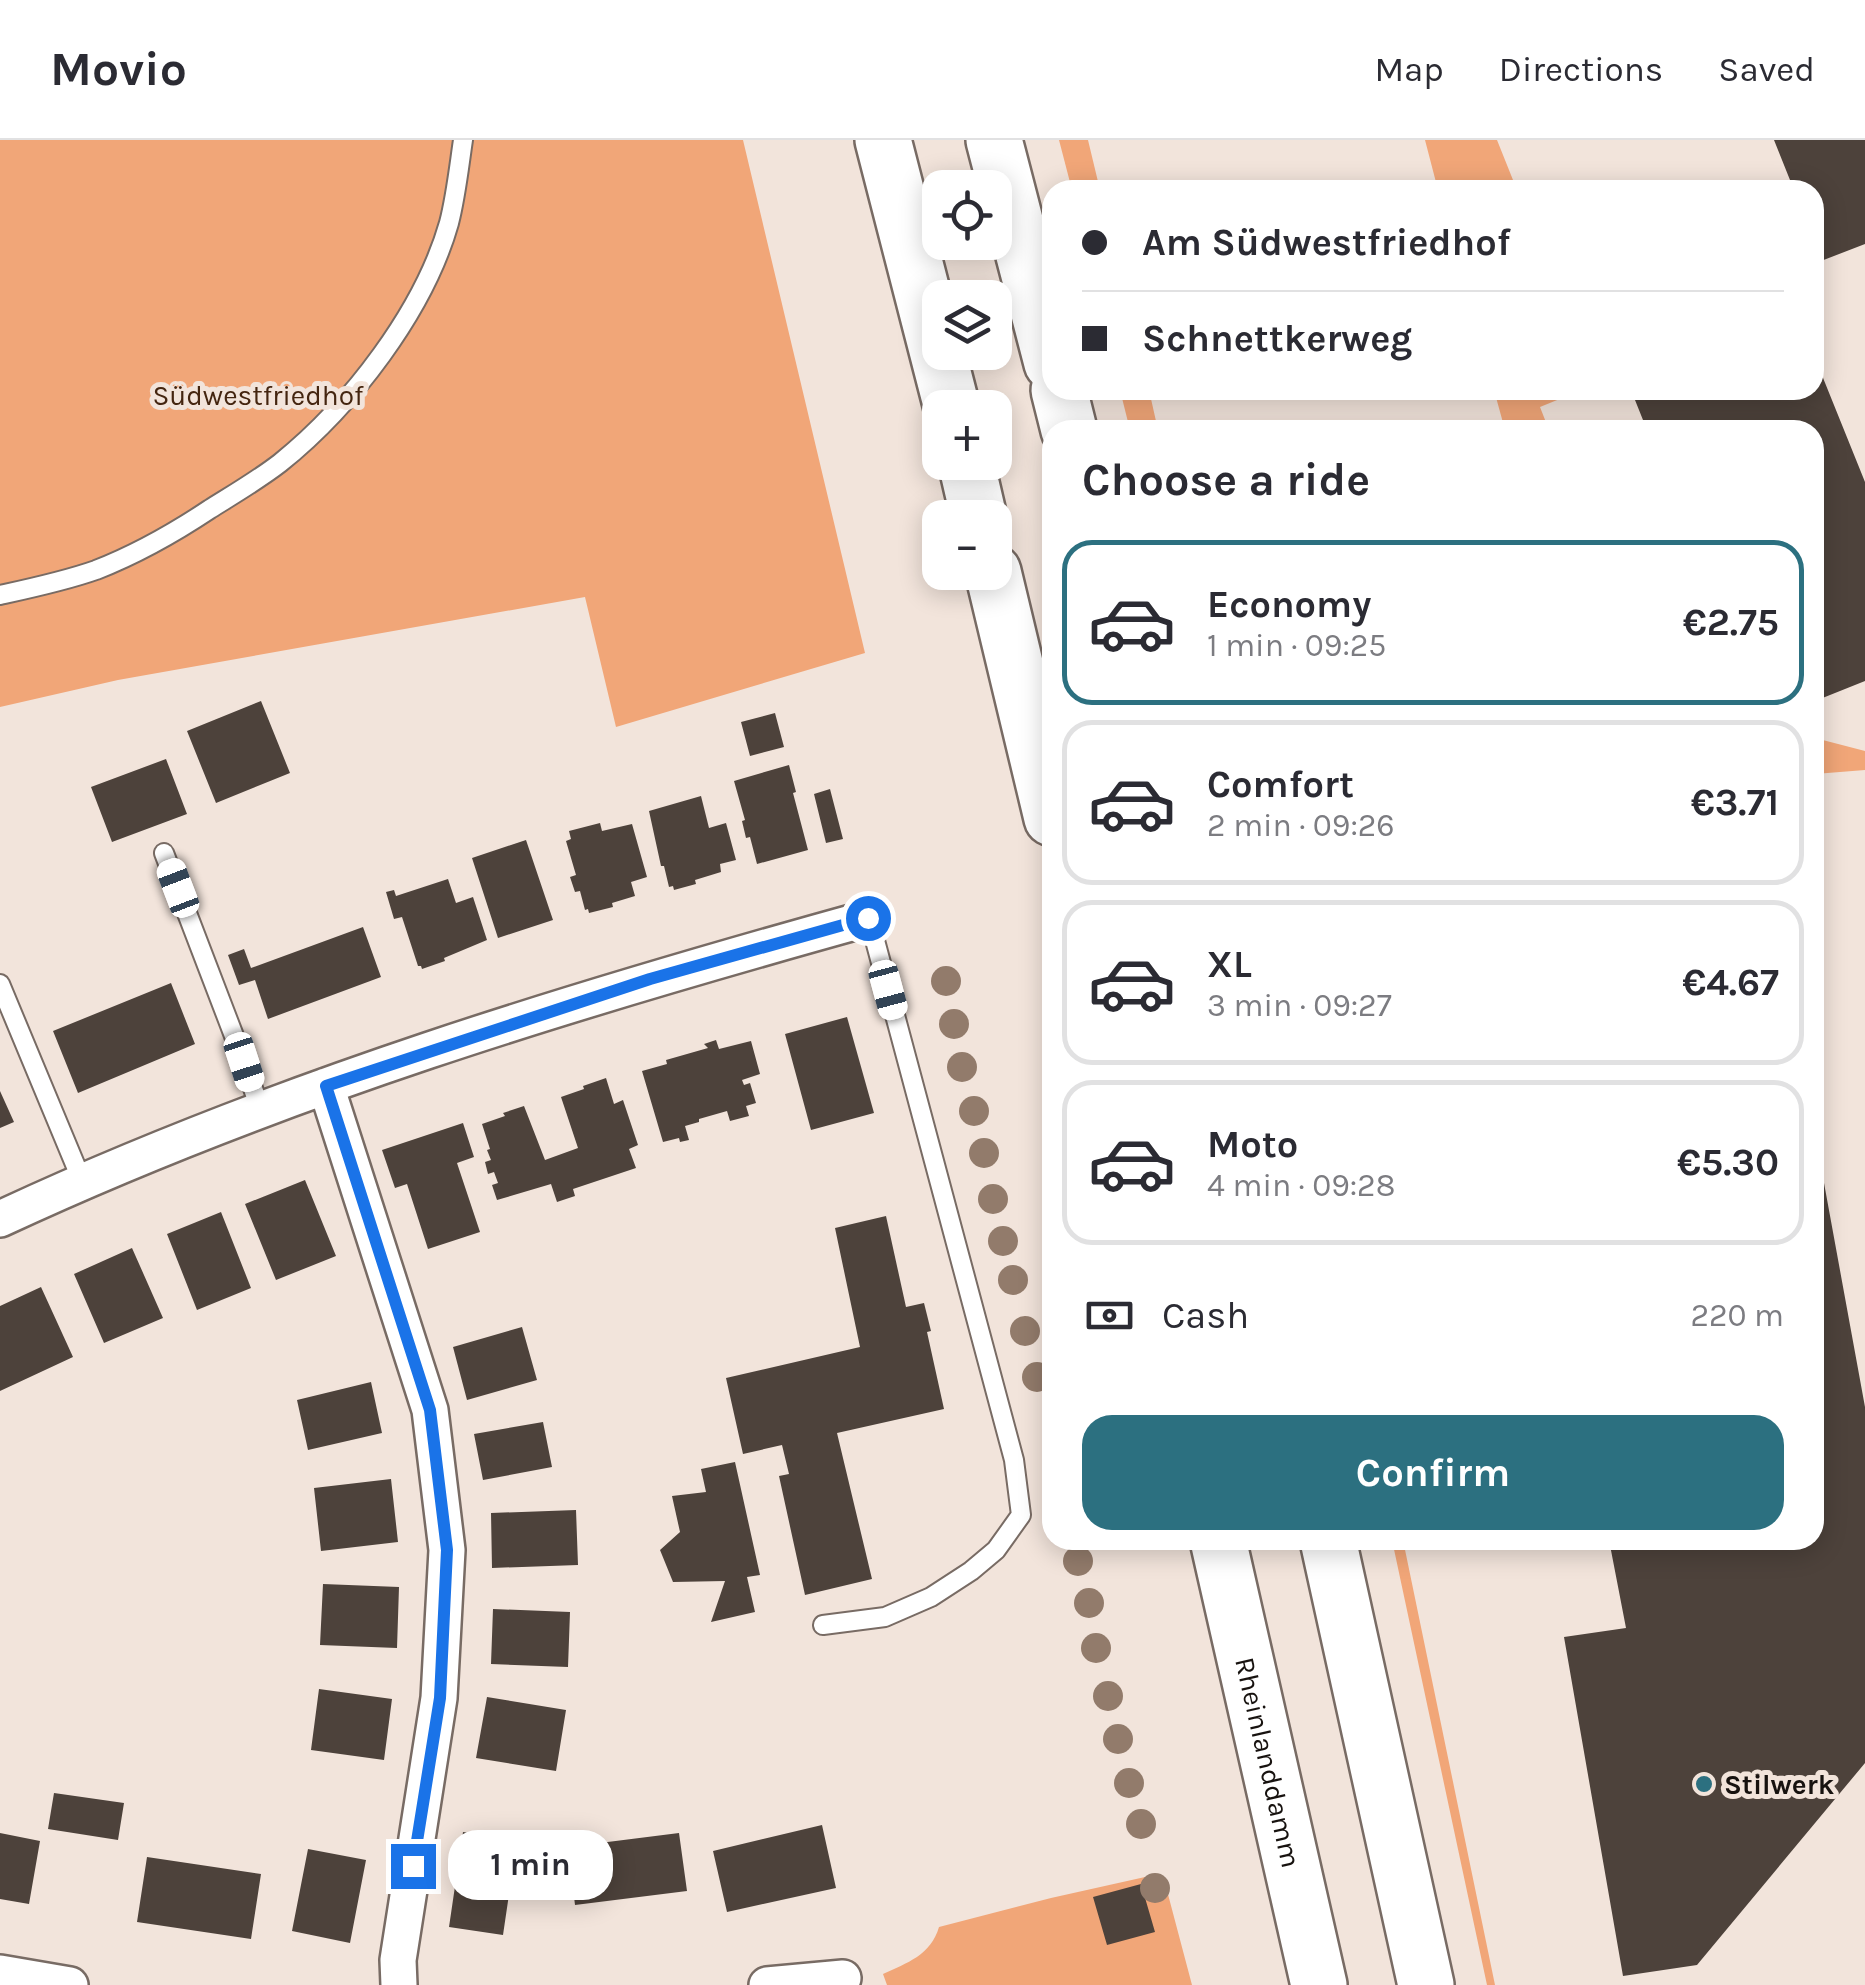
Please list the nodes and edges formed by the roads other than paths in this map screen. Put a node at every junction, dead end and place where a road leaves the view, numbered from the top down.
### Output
1 (463, 140) edge
2 (883, 140) edge
3 (994, 140) edge
4 (1042, 325) edge
5 (947, 390) edge
6 (996, 590) edge
7 (0, 594) edge
8 (1042, 777) edge
9 (164, 853) dead end
10 (868, 918) joint
11 (0, 984) edge
12 (326, 1086) junction
13 (260, 1109) junction
14 (82, 1181) junction
15 (0, 1219) edge
16 (1220, 1550) edge
17 (1330, 1550) edge
18 (823, 1625) dead end
19 (0, 1973) edge
20 (843, 1978) dead end
21 (70, 1985) edge
22 (399, 1985) edge
23 (767, 1985) edge
24 (1319, 1985) edge
25 (1426, 1985) edge

1 - 7 lane
2 - 5 highway
3 - 4 highway
6 - 8 highway
9 - 13 lane
10 - 12 street
10 - 18 lane
11 - 14 lane
12 - 13 street
12 - 22 street
13 - 14 street
14 - 15 street
16 - 24 highway, Rheinlanddamm
17 - 25 highway
19 - 21 street
20 - 23 street

